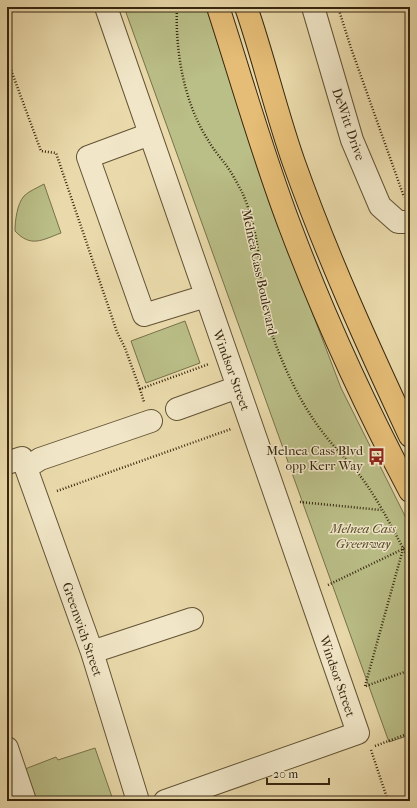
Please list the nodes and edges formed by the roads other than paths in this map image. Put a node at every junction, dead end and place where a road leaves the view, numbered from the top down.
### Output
1 (106, 7) edge
2 (218, 7) edge
3 (246, 7) edge
4 (313, 7) edge
5 (150, 134) junction
6 (408, 213) edge
7 (206, 296) junction
8 (238, 387) junction
9 (177, 409) dead end
10 (151, 421) dead end
11 (410, 436) edge
12 (18, 463) edge
13 (410, 491) edge
14 (192, 619) dead end
15 (92, 652) junction
16 (7, 748) edge
17 (25, 801) edge
18 (138, 801) edge
19 (165, 801) edge

1 - 5 street, Windsor Street
2 - 13 main road
3 - 11 main road
4 - 6 street, DeWitt Drive
5 - 7 street, Windsor Street
5 - 7 street
7 - 8 street, Windsor Street
8 - 9 street
8 - 19 street, Windsor Street
10 - 12 street
12 - 15 street, Greenwich Street
14 - 15 street
15 - 18 street, Greenwich Street
16 - 17 street

